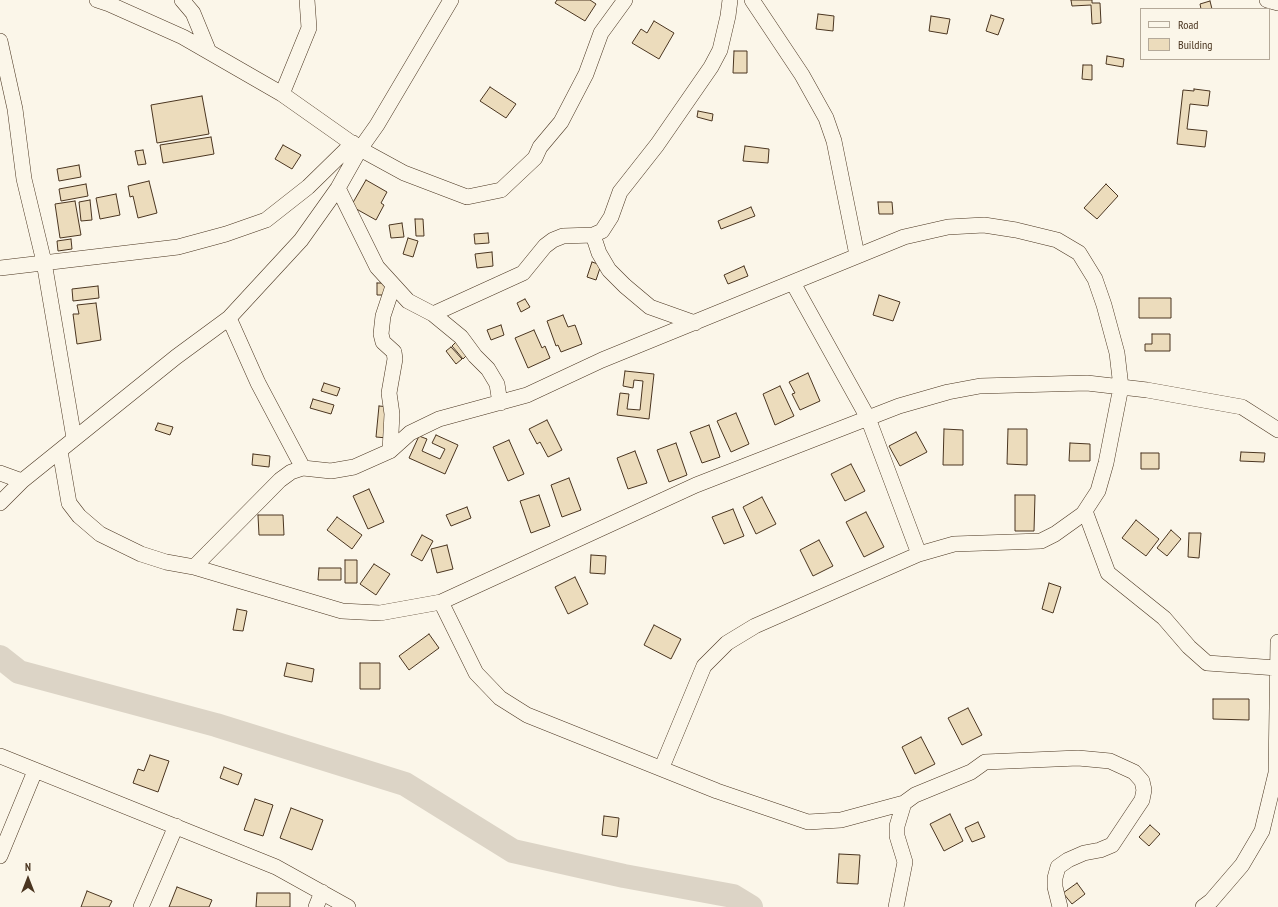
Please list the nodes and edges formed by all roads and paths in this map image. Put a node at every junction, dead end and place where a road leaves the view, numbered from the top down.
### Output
1 (97, 0) edge
2 (182, 0) edge
3 (307, 0) edge
4 (451, 0) edge
5 (625, 0) edge
6 (730, 0) edge
7 (752, 0) edge
8 (1267, 0) edge
9 (1278, 4) edge
10 (0, 41) edge
11 (209, 52) junction
12 (282, 94) junction
13 (356, 146) junction
14 (338, 188) junction
15 (593, 235) junction
16 (857, 255) junction
17 (44, 262) junction
18 (0, 268) edge
19 (793, 283) junction
20 (393, 286) junction
21 (433, 314) junction
22 (228, 318) junction
23 (695, 322) junction
24 (1121, 387) junction
25 (500, 402) junction
26 (868, 418) junction
27 (1278, 430) edge
28 (74, 438) junction
29 (60, 451) junction
30 (390, 451) junction
31 (303, 468) junction
32 (0, 472) edge
33 (22, 481) junction
34 (0, 503) edge
35 (1085, 511) junction
36 (919, 554) junction
37 (194, 567) junction
38 (441, 602) junction
39 (1278, 642) edge
40 (1277, 668) edge
41 (0, 756) edge
42 (662, 767) junction
43 (36, 771) junction
44 (904, 802) junction
45 (176, 826) junction
46 (0, 856) edge
47 (322, 892) junction
48 (141, 907) edge
49 (316, 907) edge
50 (348, 907) edge
51 (896, 907) edge
52 (1060, 907) edge
53 (1203, 907) edge

1 - 11 street
2 - 11 street
3 - 12 street
4 - 13 street
5 - 13 street
6 - 15 street
7 - 16 street
8 - 9 street
10 - 17 street
11 - 12 street
12 - 13 street
13 - 14 street
13 - 17 street
14 - 20 street
14 - 22 street
15 - 21 street
15 - 23 street
16 - 19 street
16 - 24 street
17 - 18 street
17 - 28 street
19 - 23 street
19 - 26 street
20 - 21 street
20 - 30 street
21 - 25 street
22 - 28 street
22 - 31 street
23 - 25 street
24 - 26 street
24 - 27 street
24 - 35 street
25 - 30 street
26 - 36 street
26 - 38 street
28 - 29 street
29 - 33 street
29 - 37 street
30 - 31 street
31 - 37 street
32 - 33 street
33 - 34 street
35 - 36 street
35 - 40 street
36 - 42 street
37 - 38 street
38 - 42 street
39 - 40 street
40 - 53 street
41 - 43 street
42 - 44 street
43 - 45 street
43 - 46 street
44 - 51 street
44 - 52 street
45 - 47 street
45 - 48 street
47 - 49 street
47 - 50 street

